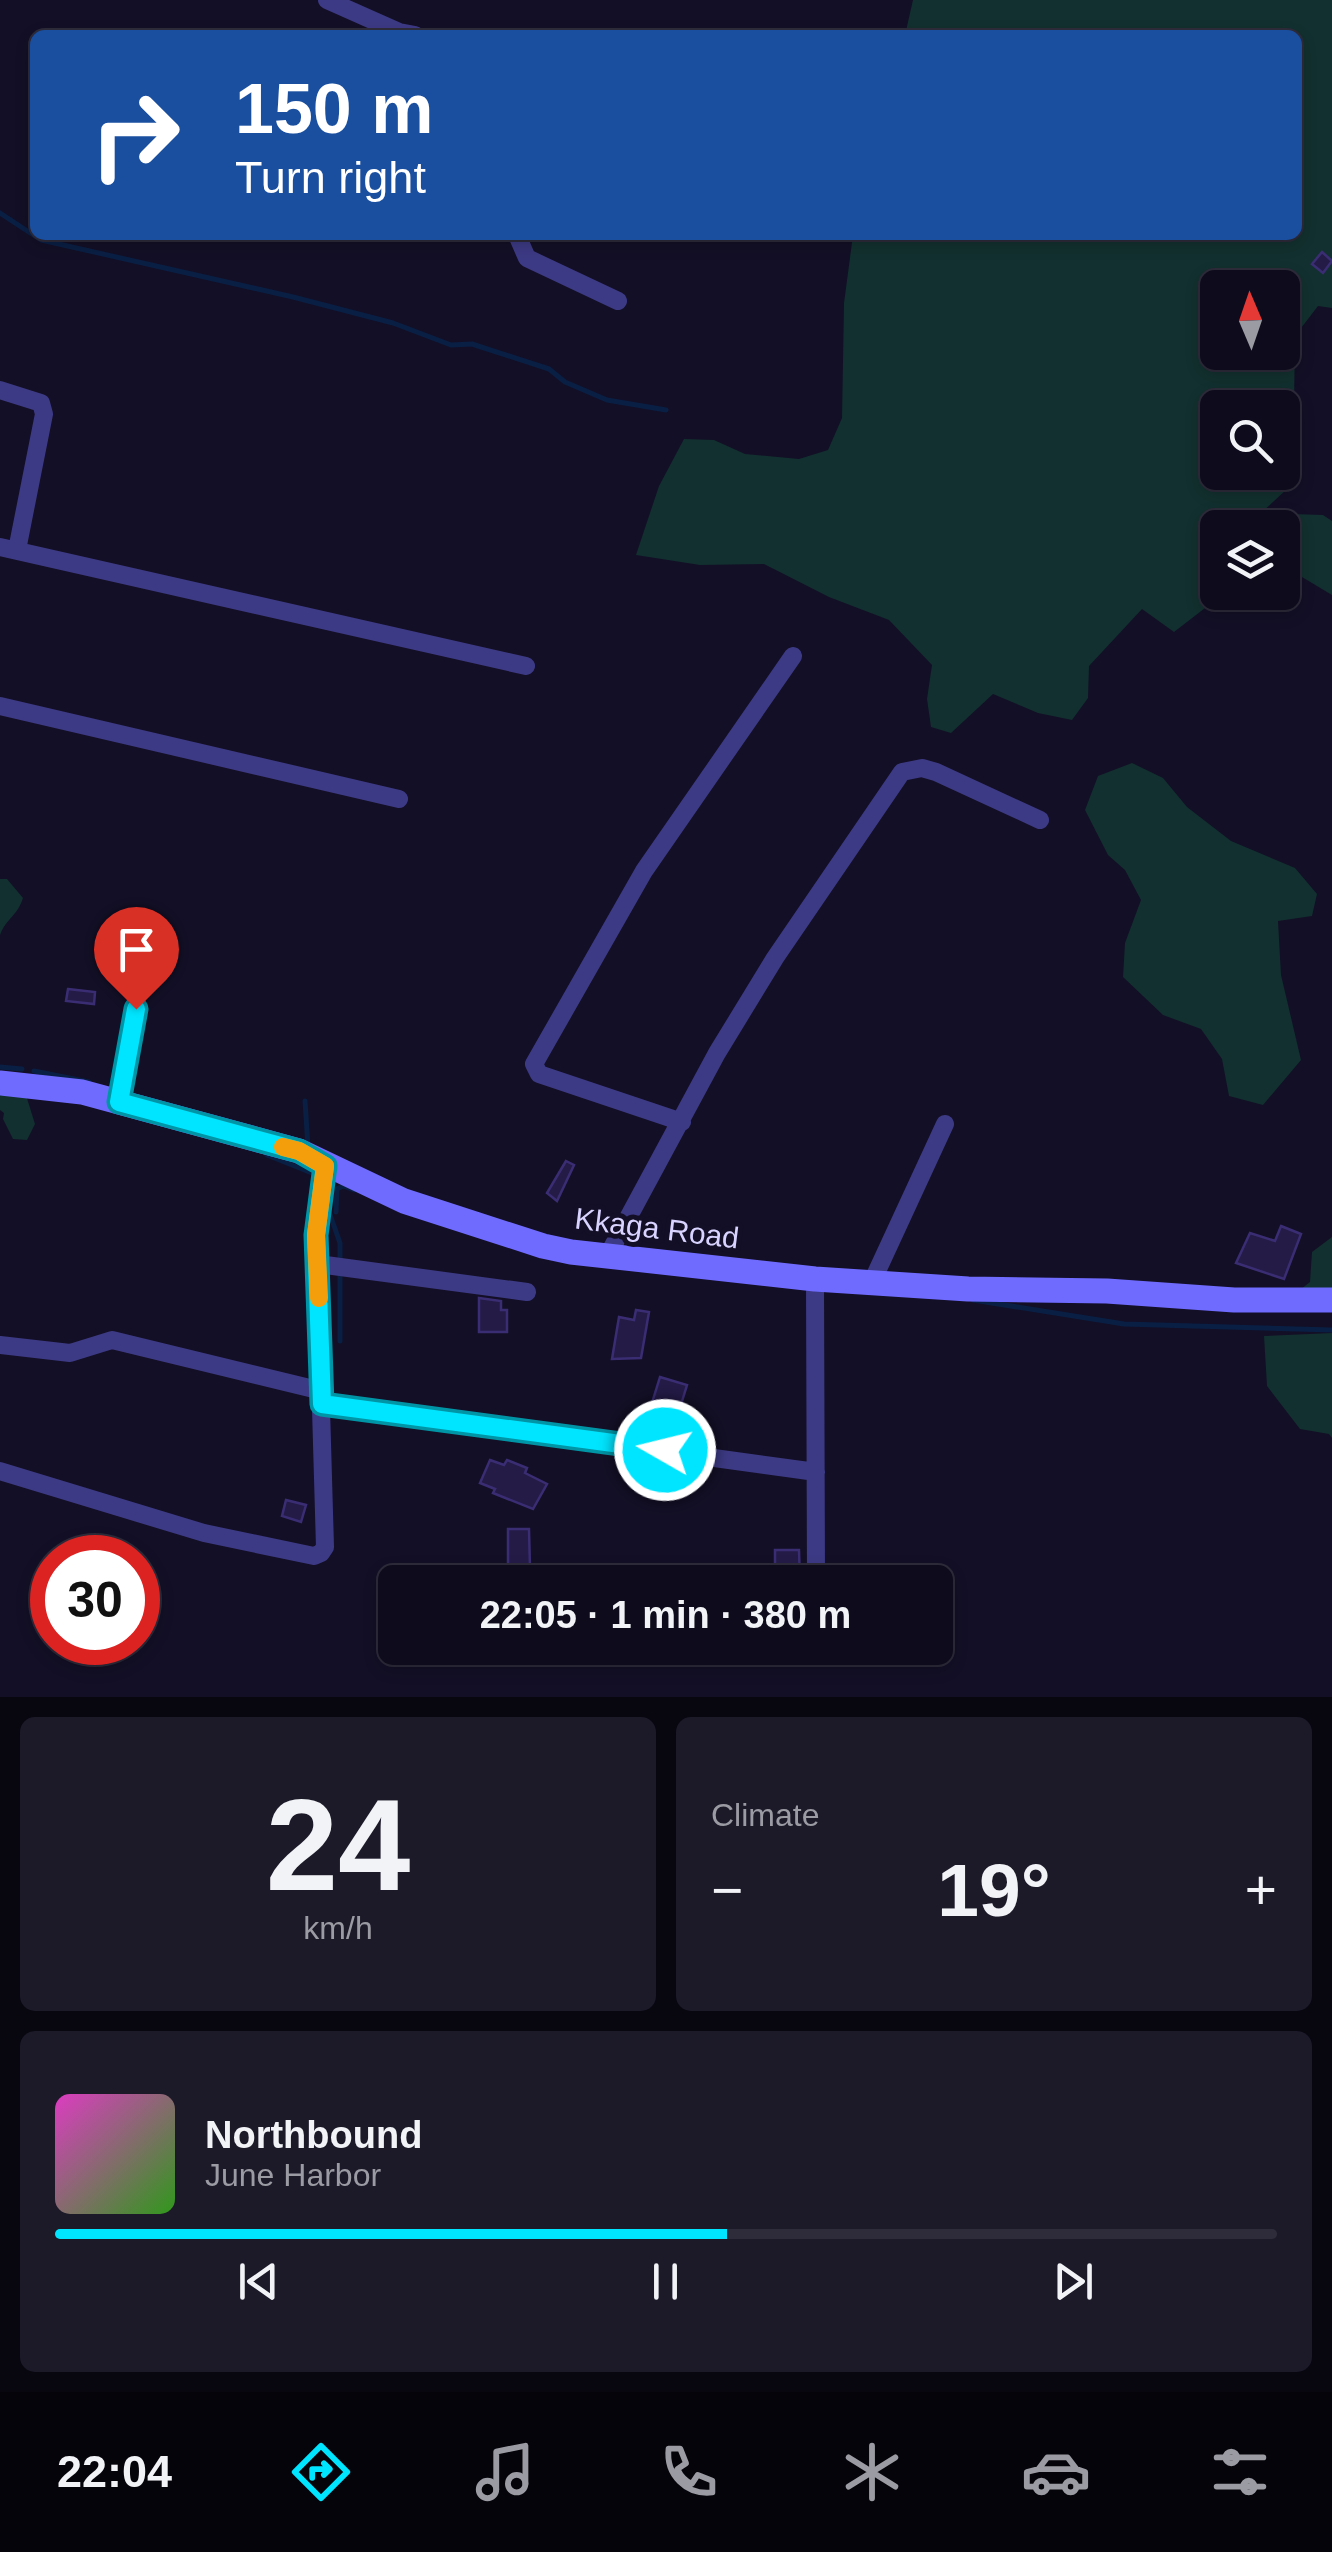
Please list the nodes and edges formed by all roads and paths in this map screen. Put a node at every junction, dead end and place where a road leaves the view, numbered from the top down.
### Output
1 (327, 0) edge
2 (394, 30) edge
3 (519, 240) edge
4 (618, 300) dead end
5 (0, 390) edge
6 (9, 549) edge
7 (793, 656) dead end
8 (526, 666) dead end
9 (0, 706) edge
10 (399, 799) dead end
11 (1040, 820) dead end
12 (143, 996) dead end
13 (0, 1083) edge
14 (119, 1102) junction
15 (682, 1122) junction
16 (946, 1124) dead end
17 (325, 1166) junction
18 (607, 1257) junction
19 (318, 1264) junction
20 (815, 1279) junction
21 (872, 1282) junction
22 (527, 1292) dead end
23 (1332, 1300) edge
24 (0, 1345) edge
25 (322, 1397) junction
26 (0, 1471) edge
27 (816, 1472) junction
28 (816, 1565) edge

1 - 2 street
3 - 4 street
5 - 6 street
6 - 8 street
7 - 15 street
9 - 10 street
11 - 15 street
12 - 14 lane
13 - 14 street, Kkaga Road
14 - 17 street, Kkaga Road
15 - 18 street
16 - 21 street
17 - 18 street, Kkaga Road
17 - 19 street
18 - 20 street, Kkaga Road
19 - 22 street
19 - 25 street
20 - 21 street, Kkaga Road
20 - 27 street
21 - 23 street, Kkaga Road
24 - 25 street
25 - 26 street
25 - 27 street
27 - 28 street

